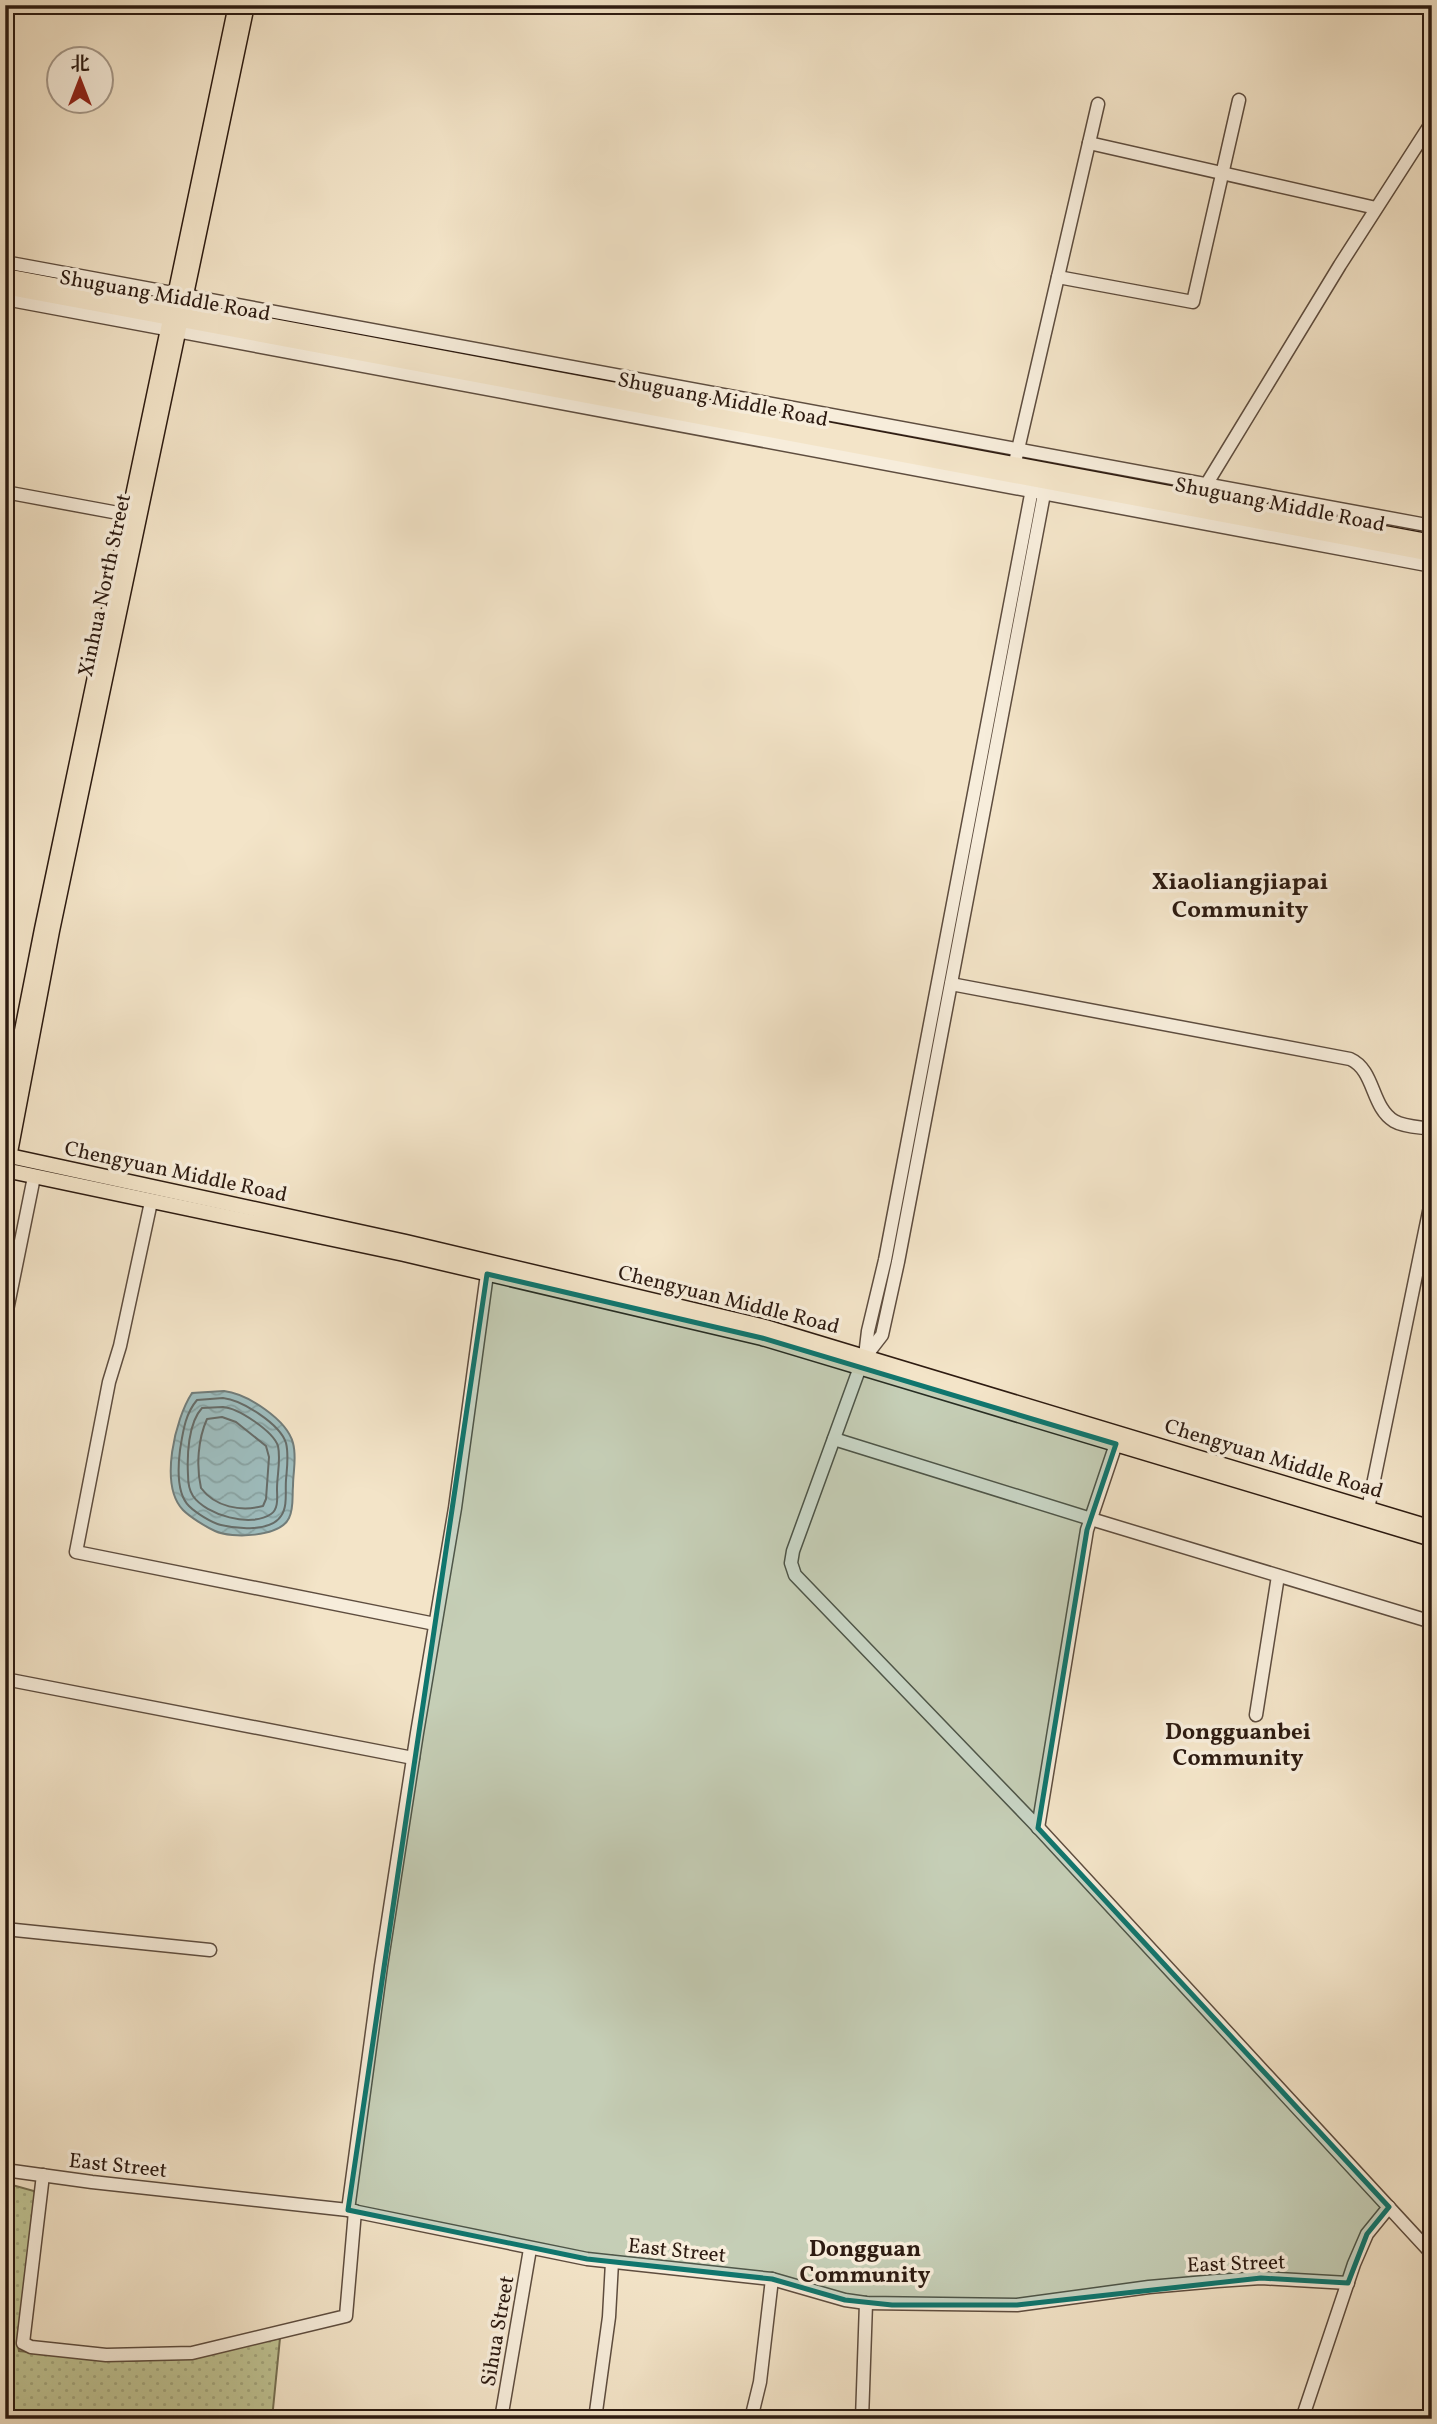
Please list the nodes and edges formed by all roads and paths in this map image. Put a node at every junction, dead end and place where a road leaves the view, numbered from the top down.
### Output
1 (236, 5) edge
2 (247, 5) edge
3 (1239, 100) dead end
4 (1098, 104) dead end
5 (1432, 122) edge
6 (1089, 143) junction
7 (1222, 173) junction
8 (1376, 208) junction
9 (5, 261) edge
10 (5, 276) edge
11 (1058, 277) junction
12 (5, 287) edge
13 (5, 299) edge
14 (177, 313) junction
15 (1018, 450) junction
16 (1014, 465) junction
17 (1040, 481) junction
18 (1206, 484) junction
19 (5, 492) edge
20 (1198, 499) junction
21 (129, 515) junction
22 (1432, 526) edge
23 (1432, 542) edge
24 (1432, 554) edge
25 (1432, 566) edge
26 (951, 984) junction
27 (5, 1116) edge
28 (1432, 1129) edge
29 (6, 1165) edge
30 (34, 1177) junction
31 (1432, 1197) edge
32 (151, 1202) junction
33 (487, 1274) junction
34 (5, 1320) edge
35 (862, 1362) junction
36 (834, 1439) junction
37 (1116, 1444) junction
38 (1368, 1509) junction
39 (1091, 1520) junction
40 (1432, 1528) edge
41 (1432, 1539) edge
42 (1278, 1576) junction
43 (1432, 1622) edge
44 (435, 1624) junction
45 (5, 1679) edge
46 (1256, 1715) dead end
47 (413, 1758) junction
48 (1038, 1828) junction
49 (5, 1929) edge
50 (210, 1950) dead end
51 (5, 2170) edge
52 (43, 2175) junction
53 (1389, 2207) junction
54 (351, 2211) junction
55 (530, 2249) junction
56 (1432, 2254) edge
57 (612, 2262) junction
58 (772, 2279) junction
59 (1348, 2283) junction
60 (866, 2303) junction
61 (501, 2419) edge
62 (595, 2419) edge
63 (751, 2419) edge
64 (862, 2419) edge
65 (1301, 2419) edge

1 - 14 main road, Xinhua North Street
2 - 14 main road, Xinhua North Street
3 - 7 street
4 - 6 street
5 - 8 street
6 - 7 street
6 - 11 street
7 - 8 street
7 - 11 street
8 - 18 street
9 - 14 street
10 - 14 main road, Shuguang Middle Road
11 - 15 street
12 - 14 main road, Shuguang Middle Road
13 - 14 street
14 - 15 street
14 - 16 main road, Shuguang Middle Road
14 - 17 main road, Shuguang Middle Road
14 - 21 main road, Xinhua North Street
14 - 29 main road, Xinhua North Street
15 - 16 street
15 - 18 street
16 - 17 main road, Shuguang Middle Road
17 - 20 main road, Shuguang Middle Road
17 - 24 main road, Shuguang Middle Road
17 - 25 street
17 - 26 street
17 - 35 street
18 - 20 street
18 - 22 street
19 - 21 street
20 - 23 main road, Shuguang Middle Road
21 - 27 main road, Xinhua North Street
26 - 28 street
26 - 35 street
29 - 30 main road, Chengyuan Middle Road
29 - 35 main road, Chengyuan Middle Road
30 - 32 main road, Chengyuan Middle Road
30 - 34 street
31 - 38 street
32 - 33 main road, Chengyuan Middle Road
32 - 44 street
33 - 35 main road, Chengyuan Middle Road
33 - 44 street
35 - 36 street
35 - 37 main road, Chengyuan Middle Road
35 - 38 main road, Chengyuan Middle Road
36 - 39 street
36 - 48 street
37 - 39 street
37 - 41 main road, Chengyuan Middle Road
38 - 40 main road, Chengyuan Middle Road
39 - 42 street
39 - 48 street
42 - 43 street
42 - 46 street
44 - 47 street
45 - 47 street
47 - 54 street
48 - 53 street
49 - 50 street
51 - 52 street, East Street
52 - 54 street, East Street
52 - 54 street
53 - 56 street
53 - 59 street
54 - 55 street, East Street
55 - 57 street, East Street
55 - 61 street, Sihua Street
57 - 58 street, East Street
57 - 62 street
58 - 60 street, East Street
58 - 63 street
59 - 60 street, East Street
59 - 65 street
60 - 64 street

